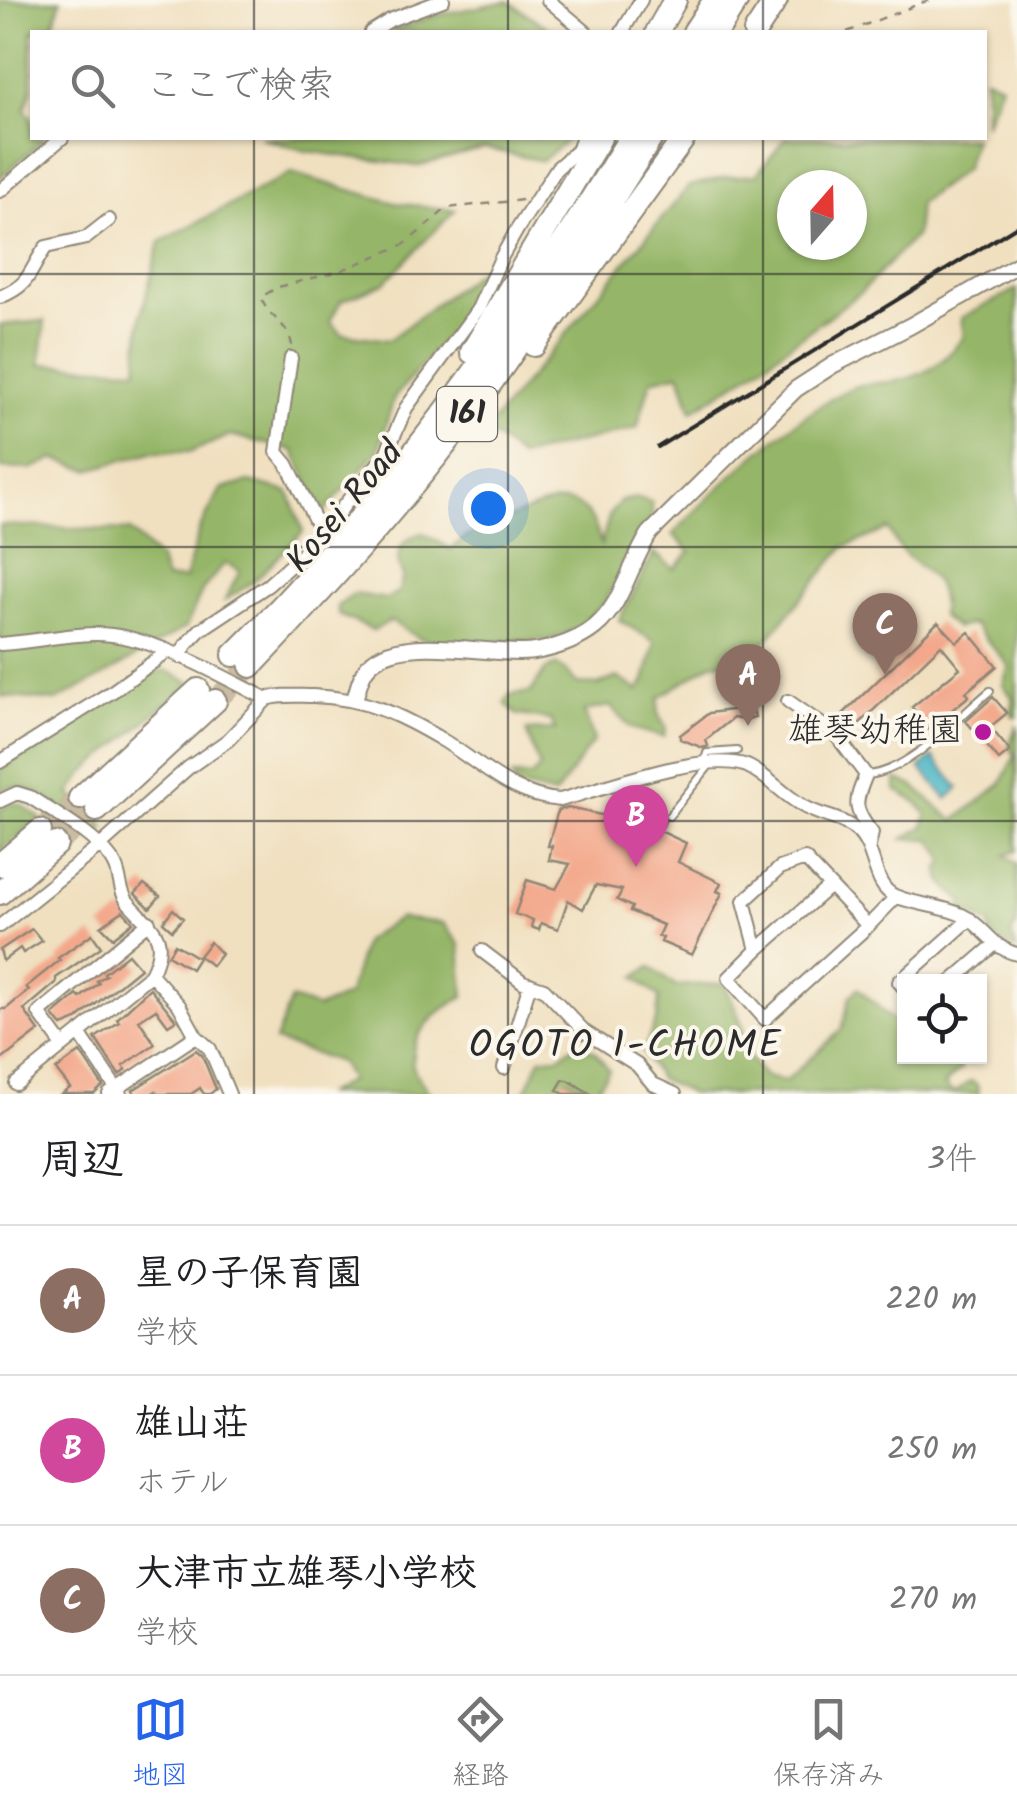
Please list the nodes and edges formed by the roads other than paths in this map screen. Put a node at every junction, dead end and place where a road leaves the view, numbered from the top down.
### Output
1 (442, 0) edge
2 (548, 0) edge
3 (641, 0) edge
4 (675, 0) edge
5 (715, 0) edge
6 (737, 0) edge
7 (776, 0) edge
8 (374, 30) edge
9 (584, 30) edge
10 (623, 30) edge
11 (658, 30) edge
12 (695, 30) edge
13 (717, 30) edge
14 (756, 30) edge
15 (60, 140) edge
16 (581, 140) edge
17 (599, 140) edge
18 (629, 140) edge
19 (650, 140) edge
20 (683, 140) edge
21 (0, 191) edge
22 (109, 220) dead end
23 (1017, 265) edge
24 (0, 297) edge
25 (291, 358) road end
26 (407, 492) junction
27 (369, 510) junction
28 (324, 536) junction
29 (0, 644) edge
30 (174, 655) junction
31 (990, 690) dead end
32 (207, 695) tunnel mouth
33 (356, 698) junction
34 (267, 699) junction
35 (788, 700) dead end
36 (737, 751) dead end
37 (709, 761) junction
38 (0, 762) edge
39 (866, 775) junction
40 (0, 801) edge
41 (88, 804) tunnel mouth
42 (669, 816) dead end
43 (100, 846) junction
44 (869, 846) junction
45 (0, 865) edge
46 (830, 886) junction
47 (0, 893) edge
48 (896, 896) junction
49 (970, 919) junction
50 (149, 922) junction
51 (0, 926) edge
52 (868, 926) junction
53 (994, 944) junction
54 (757, 950) junction
55 (482, 951) dead end
56 (1017, 954) edge
57 (150, 974) junction
58 (908, 974) edge
59 (960, 974) edge
60 (530, 984) junction
61 (79, 1033) junction
62 (196, 1036) junction
63 (63, 1046) junction
64 (504, 1068) dead end
65 (16, 1084) dead end
66 (115, 1092) edge
67 (228, 1094) edge
68 (675, 1094) edge

1 - 8 street
2 - 9 street
3 - 10 street
4 - 11 highway
5 - 12 highway
6 - 13 highway
7 - 14 highway
15 - 21 street
16 - 28 street
17 - 27 highway
18 - 27 highway, Kosei Road / 161
19 - 26 highway, Kosei Road / 161
20 - 26 highway
22 - 24 street
23 - 33 street
25 - 28 street
26 - 27 highway, Kosei Road / 161
28 - 30 street
29 - 30 street
30 - 34 street
30 - 38 street
31 - 39 lane
32 - 41 highway
33 - 34 street
33 - 37 street
34 - 43 street
35 - 39 street
36 - 37 lane
37 - 42 lane
37 - 44 street
39 - 44 street
40 - 43 street
43 - 50 street
43 - 51 street
44 - 48 street
45 - 47 highway
46 - 52 street
46 - 54 street
46 - 54 street
48 - 49 street
48 - 52 street
49 - 53 street
49 - 58 street
50 - 57 street
50 - 63 street
52 - 54 street
53 - 56 street
53 - 59 street
55 - 60 street
57 - 61 street
57 - 62 street
60 - 64 street
60 - 68 street
61 - 63 street
61 - 66 street
62 - 66 street
62 - 67 street
63 - 65 street

